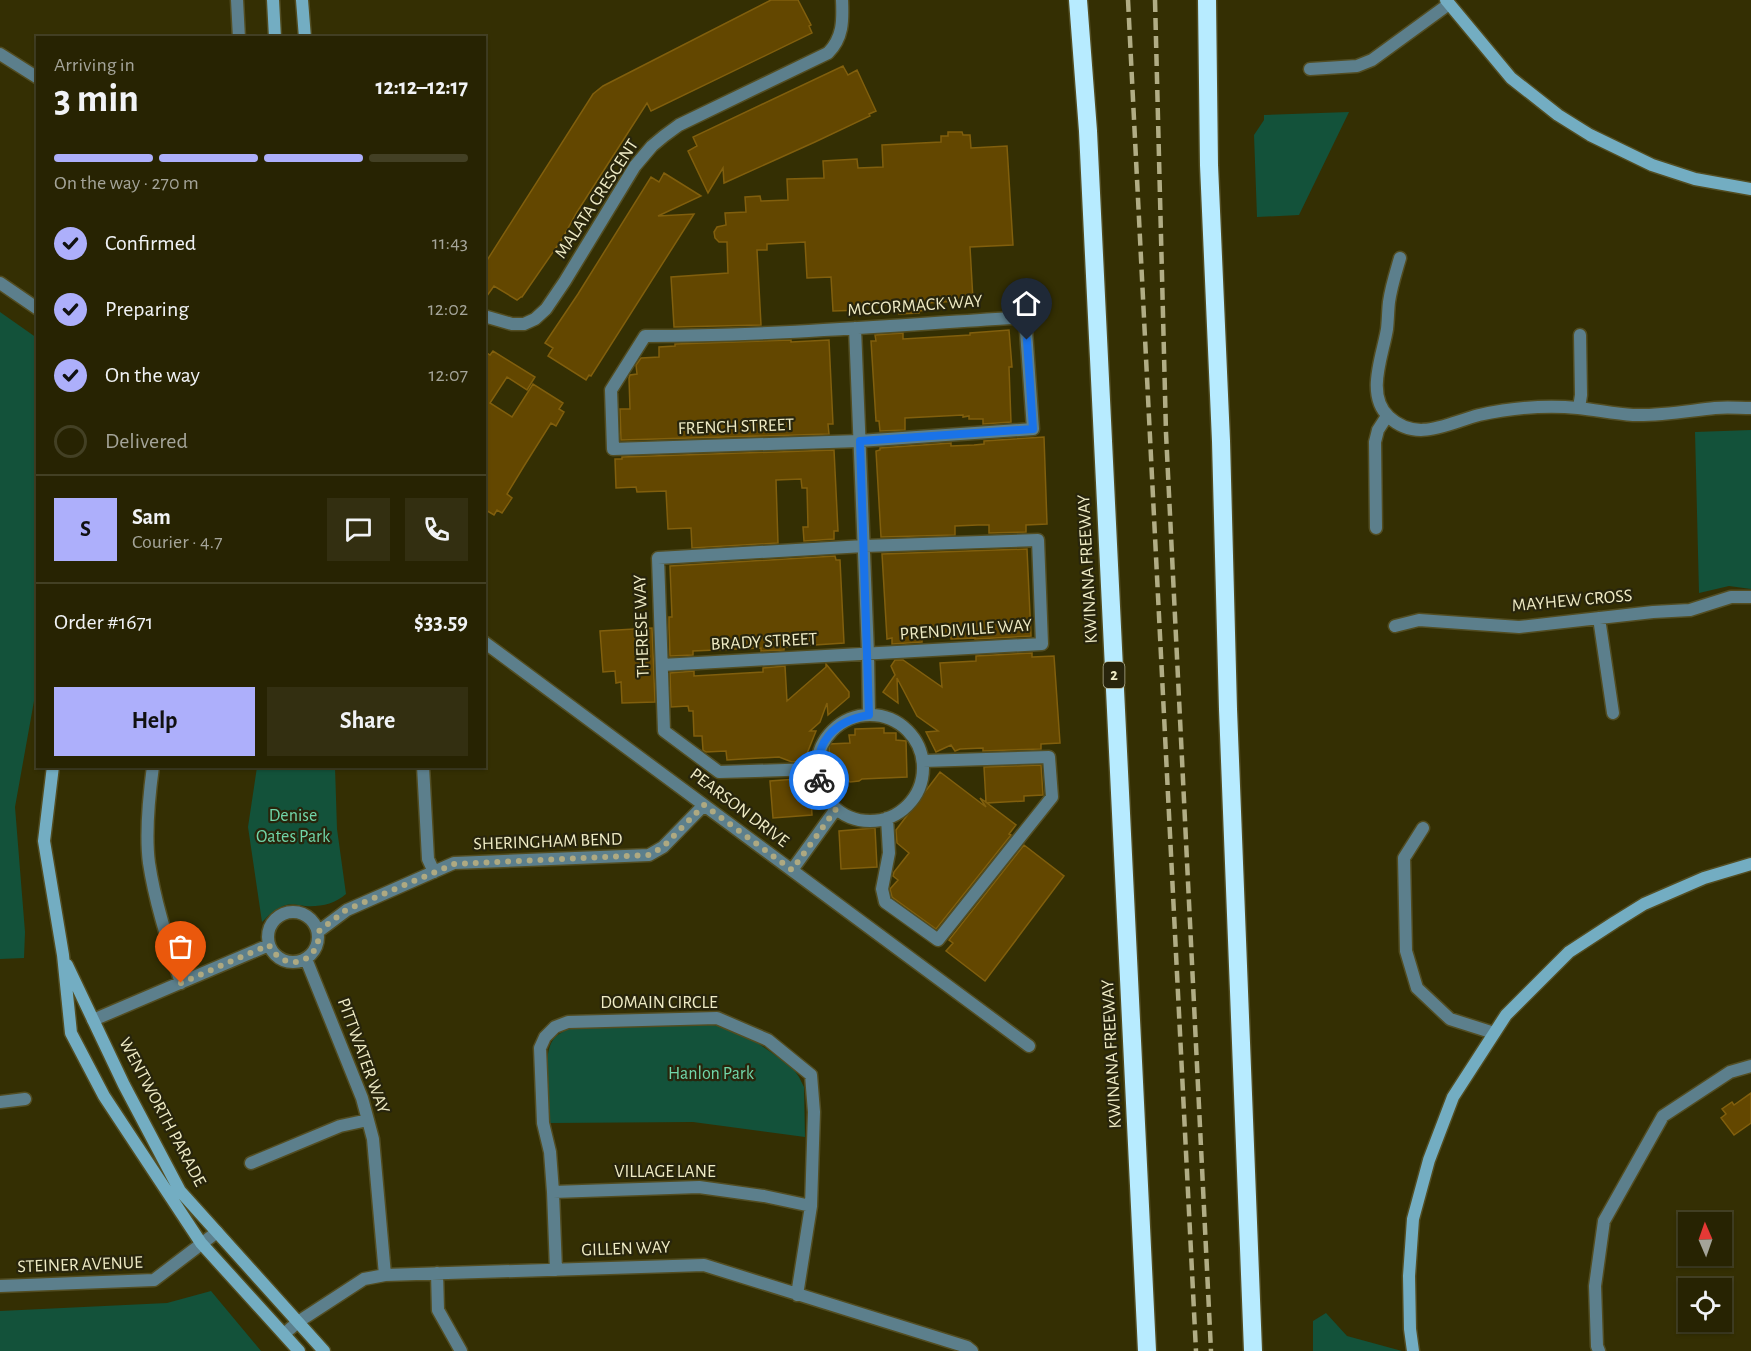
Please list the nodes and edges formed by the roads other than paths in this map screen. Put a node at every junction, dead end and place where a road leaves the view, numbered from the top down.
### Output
1 (237, 0) edge
2 (273, 0) edge
3 (302, 0) edge
4 (842, 0) edge
5 (1078, 0) edge
6 (1207, 0) edge
7 (1448, 2) edge
8 (239, 36) edge
9 (275, 36) edge
10 (305, 36) edge
11 (0, 54) edge
12 (1310, 69) dead end
13 (36, 77) edge
14 (1751, 189) edge
15 (1400, 258) dead end
16 (0, 283) edge
17 (36, 308) edge
18 (486, 317) edge
19 (855, 328) junction
20 (1580, 335) dead end
21 (1579, 408) junction
22 (1751, 408) edge
23 (1388, 416) junction
24 (860, 441) junction
25 (613, 449) joint
26 (1376, 528) dead end
27 (864, 546) junction
28 (1751, 597) edge
29 (1599, 618) junction
30 (1395, 626) dead end
31 (486, 643) edge
32 (868, 654) junction
33 (662, 665) junction
34 (1613, 713) dead end
35 (869, 715) junction
36 (923, 761) junction
37 (53, 768) edge
38 (153, 768) edge
39 (423, 768) edge
40 (817, 769) junction
41 (704, 805) junction
42 (836, 809) junction
43 (887, 818) junction
44 (1423, 828) dead end
45 (1751, 864) edge
46 (792, 870) junction
47 (434, 872) junction
48 (319, 931) junction
49 (269, 945) junction
50 (63, 956) junction
51 (306, 959) junction
52 (181, 983) junction
53 (93, 1020) junction
54 (1494, 1034) junction
55 (1029, 1046) dead end
56 (1751, 1066) edge
57 (25, 1099) dead end
58 (0, 1102) edge
59 (368, 1120) junction
60 (251, 1163) dead end
61 (553, 1192) junction
62 (811, 1206) junction
63 (217, 1232) junction
64 (201, 1244) junction
65 (556, 1270) junction
66 (437, 1273) junction
67 (385, 1275) junction
68 (0, 1286) edge
69 (797, 1295) junction
70 (298, 1322) junction
71 (284, 1334) junction
72 (299, 1351) edge
73 (324, 1351) edge
74 (461, 1351) edge
75 (972, 1351) edge
76 (1147, 1351) edge
77 (1253, 1351) edge
78 (1413, 1351) edge
79 (1599, 1351) edge

1 - 8 street
2 - 9 street
3 - 10 street
4 - 18 street, MALATA CRESCENT
5 - 76 highway, KWINANA FREEWAY / 2
6 - 77 highway
7 - 12 street
7 - 14 street
11 - 13 street
15 - 23 street
16 - 17 street
19 - 24 street
19 - 24 street, MCCORMACK WAY
19 - 25 street, MCCORMACK WAY
20 - 21 street
21 - 22 street
21 - 23 street
23 - 26 street
24 - 25 street, FRENCH STREET
24 - 27 street
27 - 32 street
27 - 32 street, PRENDIVILLE WAY
27 - 33 street, THERESE WAY
28 - 29 street, MAYHEW CROSS
29 - 30 street, MAYHEW CROSS
29 - 34 street
31 - 41 street, PEARSON DRIVE
32 - 33 street, BRADY STREET
32 - 35 street
33 - 40 street, THERESE WAY
35 - 36 street
35 - 40 street
36 - 43 street
36 - 43 street
37 - 50 street, WENTWORTH PARADE
38 - 52 street
39 - 47 street
40 - 42 street
41 - 46 street, PEARSON DRIVE
41 - 47 street, SHERINGHAM BEND
42 - 43 street
42 - 46 street
44 - 54 street
45 - 54 street
46 - 55 street, PEARSON DRIVE
47 - 48 street, SHERINGHAM BEND
48 - 49 street
48 - 51 street
49 - 51 street
49 - 52 street
50 - 53 street, WENTWORTH PARADE
50 - 64 street, WENTWORTH PARADE
51 - 59 street, PITTWATER WAY
52 - 53 street
53 - 63 street, WENTWORTH PARADE
54 - 78 street
56 - 79 street
57 - 58 street
59 - 60 street
59 - 67 street, PITTWATER WAY
61 - 62 street, VILLAGE LANE
61 - 62 street, DOMAIN CIRCLE
61 - 65 street, DOMAIN CIRCLE
62 - 69 street, DOMAIN CIRCLE
63 - 64 street, STEINER AVENUE
63 - 70 street, WENTWORTH PARADE
64 - 68 street, STEINER AVENUE
64 - 71 street, WENTWORTH PARADE
65 - 66 street, GILLEN WAY
65 - 69 street, GILLEN WAY
66 - 67 street, GILLEN WAY
66 - 74 street
67 - 70 street, GILLEN WAY
69 - 75 street, GILLEN WAY
70 - 71 street, GILLEN WAY
70 - 73 street, WENTWORTH PARADE
71 - 72 street, WENTWORTH PARADE

